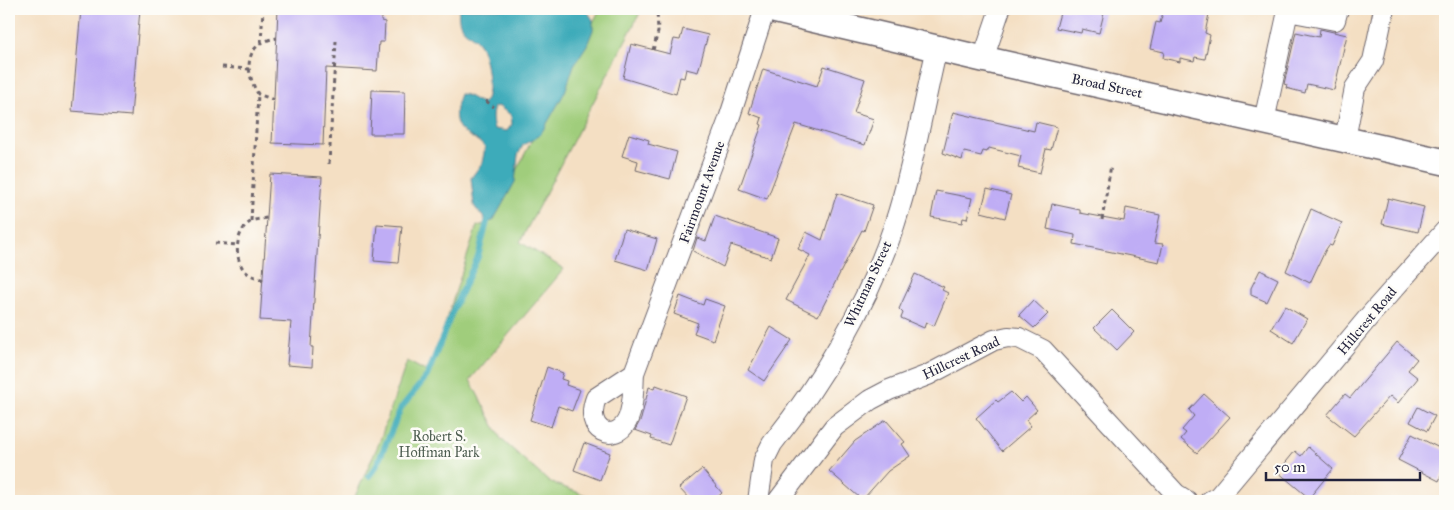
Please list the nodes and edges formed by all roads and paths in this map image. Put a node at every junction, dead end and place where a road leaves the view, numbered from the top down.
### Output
1 (263, 9) edge
2 (656, 9) edge
3 (765, 9) edge
4 (769, 9) edge
5 (1000, 9) edge
6 (1338, 9) edge
7 (1384, 9) edge
8 (277, 38) dead end
9 (336, 40) dead end
10 (261, 43) junction
11 (937, 48) junction
12 (653, 50) dead end
13 (983, 59) junction
14 (222, 67) dead end
15 (249, 69) junction
16 (258, 94) junction
17 (274, 100) dead end
18 (486, 101) dead end
19 (494, 107) dead end
20 (1264, 121) junction
21 (1344, 139) junction
22 (1445, 162) edge
23 (329, 164) dead end
24 (1111, 165) dead end
25 (268, 218) dead end
26 (1102, 220) dead end
27 (251, 221) junction
28 (1445, 231) edge
29 (215, 243) dead end
30 (237, 245) junction
31 (263, 280) dead end
32 (634, 373) dead end
33 (758, 501) edge
34 (778, 501) edge
35 (1187, 501) edge
36 (1210, 501) edge

1 - 10 path
2 - 12 path
3 - 32 street, Fairmount Avenue
4 - 11 main road, Broad Street
5 - 13 street
6 - 20 street
7 - 21 street
8 - 10 path
9 - 23 path
10 - 15 path
11 - 13 main road, Broad Street
11 - 33 street, Whitman Street
13 - 20 main road, Broad Street
14 - 15 path
15 - 16 path
16 - 17 path
16 - 27 path
18 - 19 path
20 - 21 main road, Broad Street
21 - 22 main road, Broad Street
24 - 26 path
25 - 27 path
27 - 30 path
28 - 36 street, Hillcrest Road
29 - 30 path
30 - 31 path
34 - 35 street, Hillcrest Road

